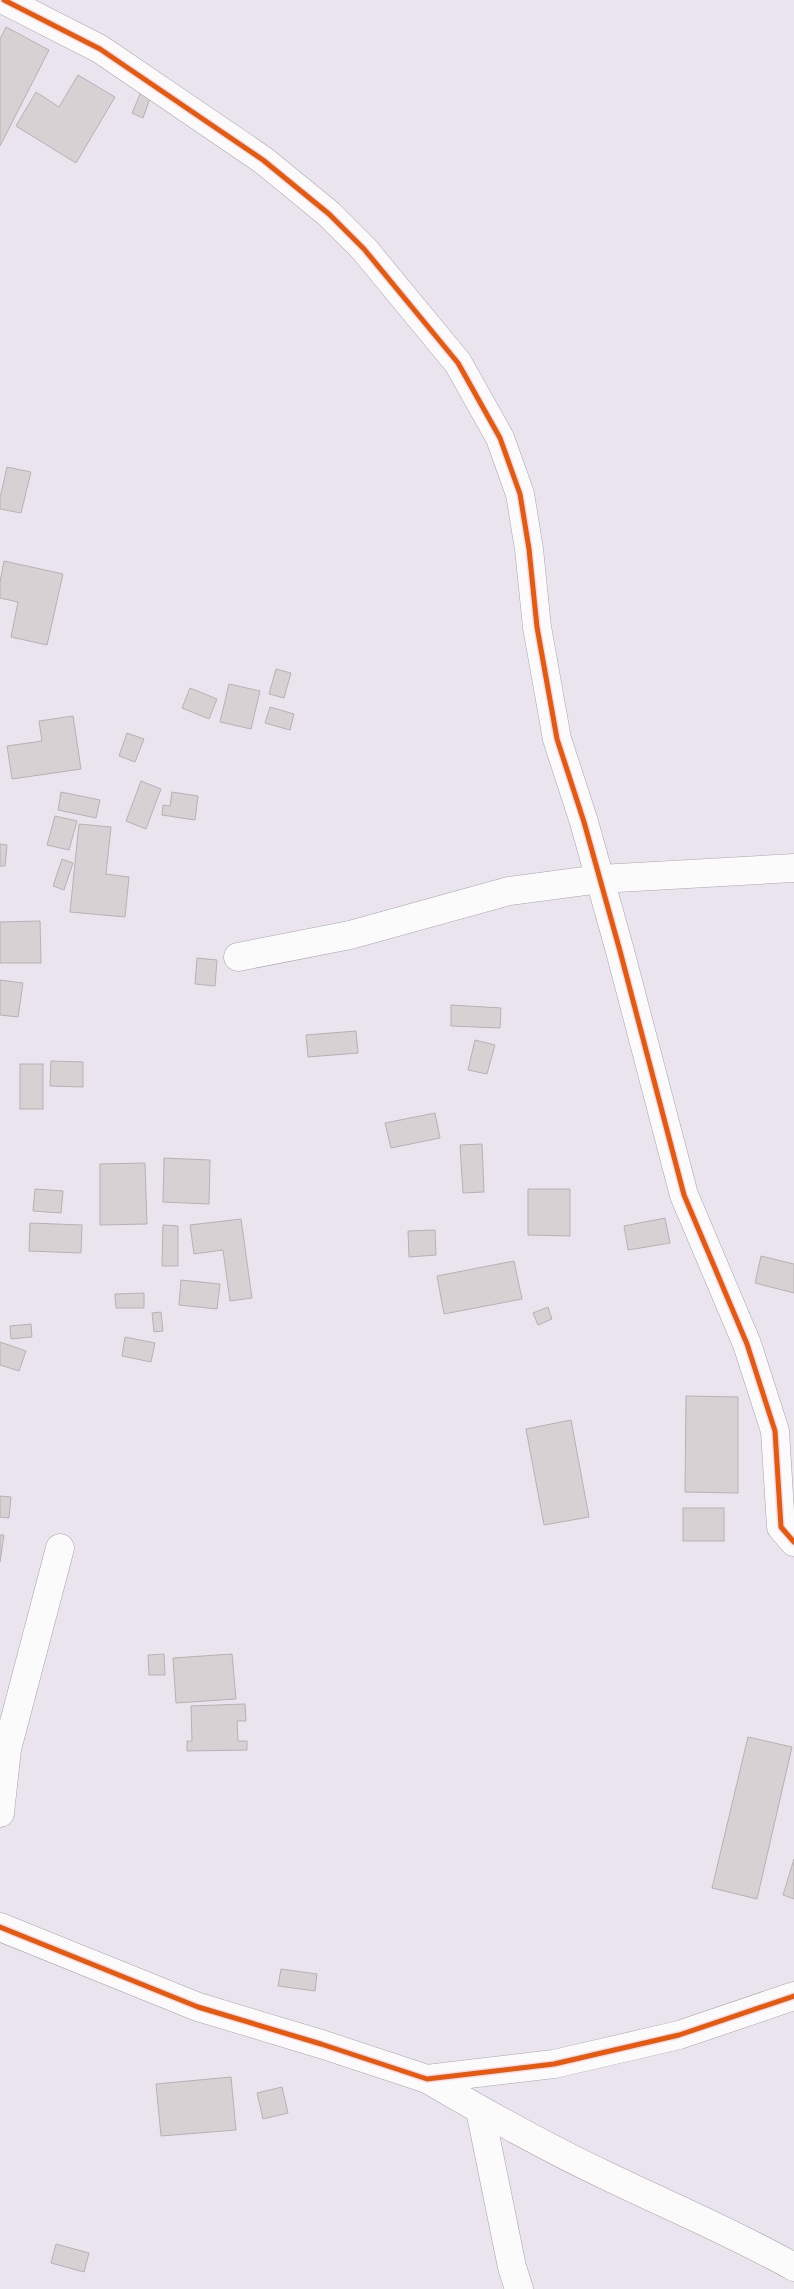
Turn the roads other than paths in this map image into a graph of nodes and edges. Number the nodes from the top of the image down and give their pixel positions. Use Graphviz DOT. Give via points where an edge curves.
graph roads {
  1 [pos="4,0"];
  2 [pos="794,868"];
  3 [pos="600,879"];
  4 [pos="238,957"];
  5 [pos="794,1542"];
  6 [pos="60,1548"];
  7 [pos="0,1813"];
  8 [pos="0,1927"];
  9 [pos="794,1996"];
  10 [pos="427,2079"];
  11 [pos="480,2110"];
  12 [pos="794,2267"];
  13 [pos="519,2289"];
  1 -- 3 [label="street" via="100,49 263,160 329,214 364,249 458,363 500,438 520,494 537,628 557,739"];
  2 -- 3 [label="street"];
  3 -- 4 [label="street" via="509,891 350,936"];
  3 -- 5 [label="street" via="684,1195 747,1344 775,1431 781,1527"];
  6 -- 7 [label="street" via="6,1749"];
  8 -- 10 [label="street" via="198,2008"];
  9 -- 10 [label="street" via="679,2035 554,2064"];
  10 -- 11 [label="street"];
  11 -- 12 [label="street" via="605,2176 761,2248"];
  11 -- 13 [label="street"];
}
